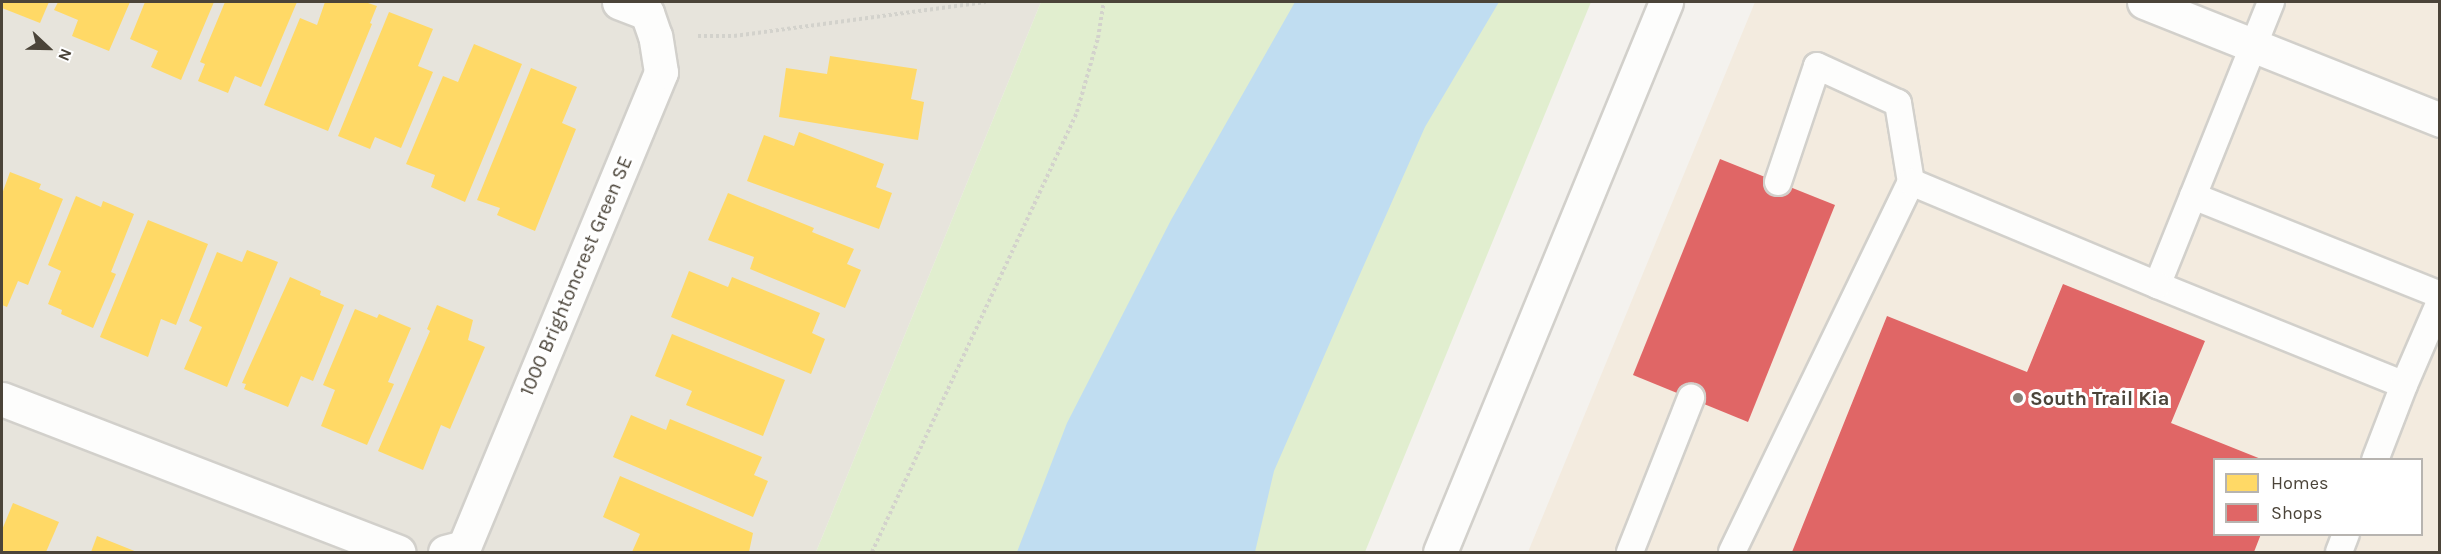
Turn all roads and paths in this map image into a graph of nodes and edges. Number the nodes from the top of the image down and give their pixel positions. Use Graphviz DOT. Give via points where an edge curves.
graph roads {
  1 [pos="619,2"];
  2 [pos="986,2"];
  3 [pos="1104,2"];
  4 [pos="1666,2"];
  5 [pos="2144,2"];
  6 [pos="2271,2"];
  7 [pos="656,36"];
  8 [pos="2253,44"];
  9 [pos="2439,120"];
  10 [pos="1778,182"];
  11 [pos="1911,183"];
  12 [pos="2193,196"];
  13 [pos="2157,285"];
  14 [pos="2439,295"];
  15 [pos="2439,302"];
  16 [pos="2404,385"];
  17 [pos="2,399"];
  18 [pos="1691,399"];
  19 [pos="2375,458"];
  20 [pos="2345,536"];
  21 [pos="399,552"];
  22 [pos="445,552"];
  23 [pos="872,552"];
  24 [pos="1440,552"];
  25 [pos="1630,552"];
  26 [pos="1732,552"];
  27 [pos="2339,552"];
  1 -- 7 [label="street, 1000 Brightoncrest Green SE" via="647,13"];
  2 -- 7 [label="path" via="734,36"];
  3 -- 23 [label="path" via="1077,112"];
  4 -- 24 [label="street"];
  5 -- 8 [label="street"];
  6 -- 8 [label="lane"];
  7 -- 22 [label="street, 1000 Brightoncrest Green SE" via="661,72 464,547"];
  8 -- 9 [label="street"];
  8 -- 12 [label="lane"];
  10 -- 11 [label="lane" via="1816,66 1898,103"];
  11 -- 13 [label="lane"];
  11 -- 26 [label="lane"];
  12 -- 13 [label="lane"];
  12 -- 14 [label="lane"];
  13 -- 16 [label="lane"];
  15 -- 16 [label="lane"];
  16 -- 19 [label="lane"];
  17 -- 21 [label="street"];
  18 -- 25 [label="lane"];
  20 -- 27 [label="lane"];
}
